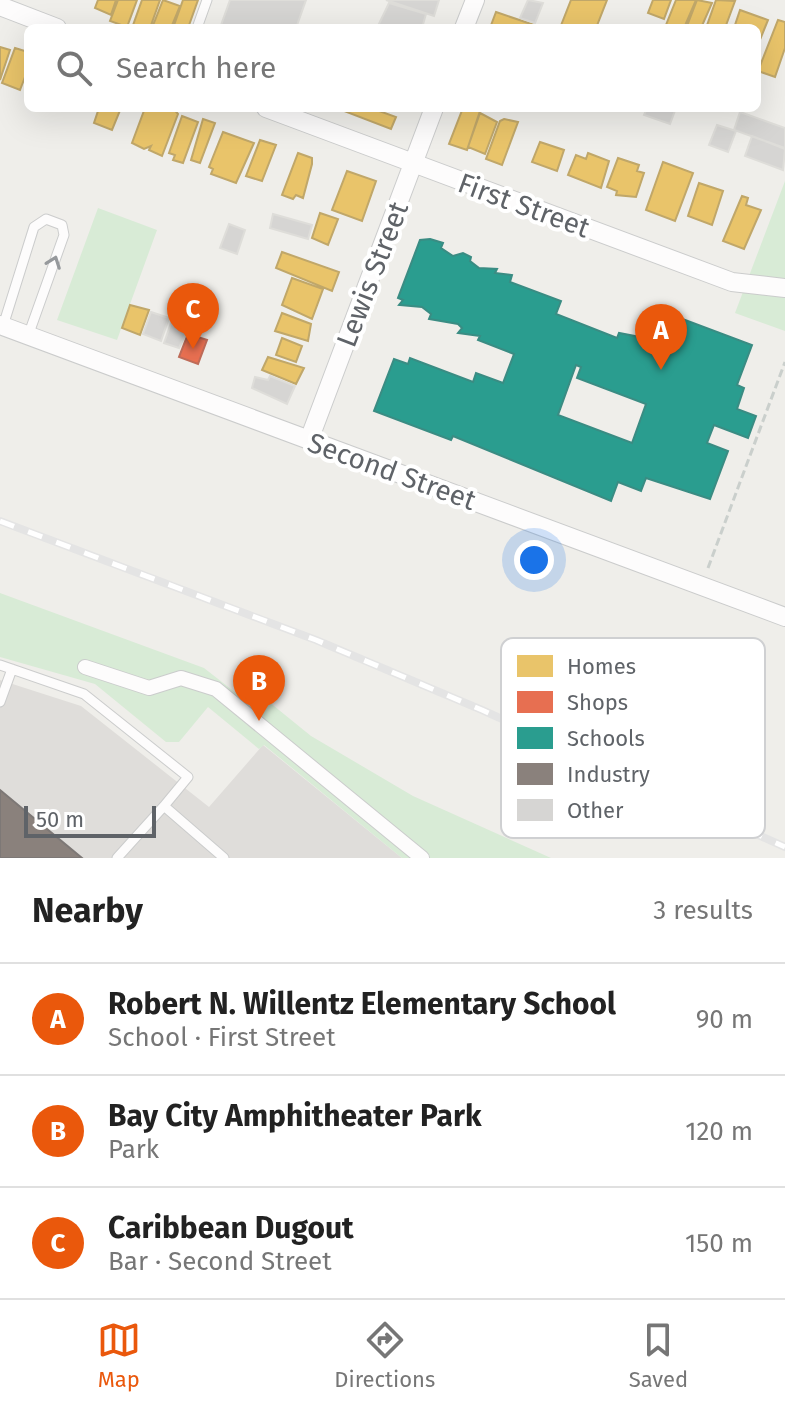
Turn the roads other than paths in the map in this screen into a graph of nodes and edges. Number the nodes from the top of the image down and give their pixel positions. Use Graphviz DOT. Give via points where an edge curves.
graph roads {
  1 [pos="207,0"];
  2 [pos="475,0"];
  3 [pos="0,6"];
  4 [pos="47,24"];
  5 [pos="198,24"];
  6 [pos="466,24"];
  7 [pos="276,112"];
  8 [pos="432,112"];
  9 [pos="413,164"];
  10 [pos="785,288"];
  11 [pos="2,326"];
  12 [pos="28,336"];
  13 [pos="309,440"];
  14 [pos="785,617"];
  15 [pos="0,665"];
  16 [pos="85,667"];
  17 [pos="12,669"];
  18 [pos="0,702"];
  19 [pos="164,806"];
  20 [pos="117,858"];
  21 [pos="224,858"];
  22 [pos="422,858"];
  1 -- 5 [label="lane"];
  2 -- 6 [label="street"];
  3 -- 4 [label="street"];
  7 -- 9 [label="street, First Street"];
  8 -- 9 [label="street, Lewis Street"];
  9 -- 10 [label="street, First Street" via="732,282"];
  9 -- 13 [label="street, Lewis Street"];
  11 -- 12 [label="street, Second Street"];
  12 -- 11 [label="lane, one-way" via="64,235 55,221 46,219 34,227"];
  12 -- 13 [label="street, Second Street"];
  13 -- 14 [label="street, Second Street"];
  15 -- 17 [label="lane"];
  16 -- 22 [label="street" via="149,688 181,678 216,689"];
  17 -- 18 [label="lane"];
  17 -- 19 [label="lane" via="84,694 188,777"];
  19 -- 20 [label="lane"];
  19 -- 21 [label="lane"];
}
